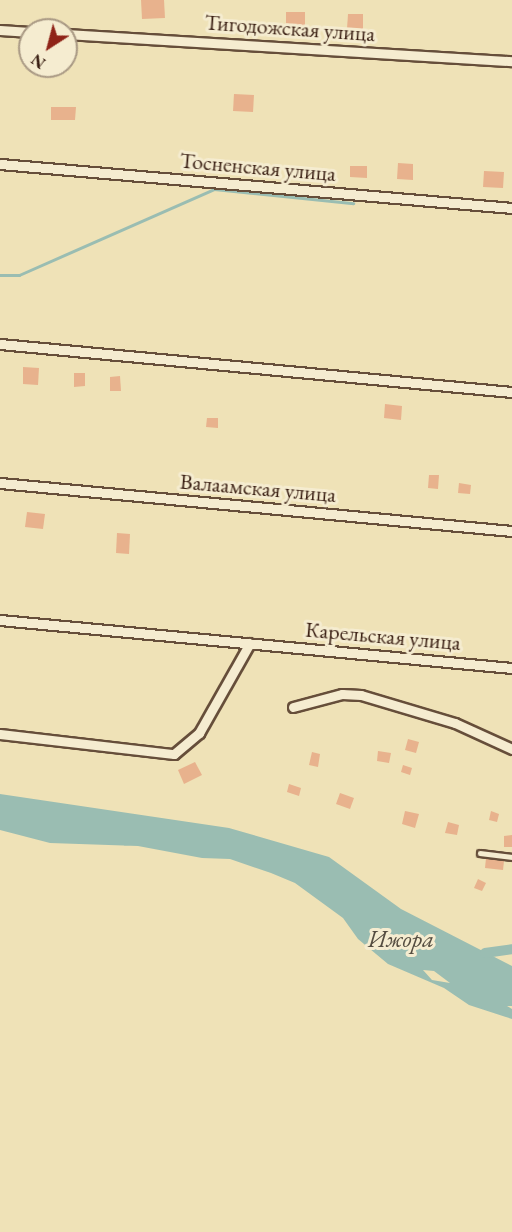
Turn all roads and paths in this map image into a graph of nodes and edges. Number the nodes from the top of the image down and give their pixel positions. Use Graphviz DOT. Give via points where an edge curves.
graph roads {
  1 [pos="0,30"];
  2 [pos="18,31"];
  3 [pos="78,35"];
  4 [pos="512,61"];
  5 [pos="0,164"];
  6 [pos="512,208"];
  7 [pos="0,344"];
  8 [pos="512,393"];
  9 [pos="0,483"];
  10 [pos="512,531"];
  11 [pos="0,620"];
  12 [pos="250,643"];
  13 [pos="512,668"];
  14 [pos="293,707"];
  15 [pos="0,734"];
  16 [pos="512,749"];
  17 [pos="480,853"];
  18 [pos="512,857"];
  1 -- 2 [label="street"];
  3 -- 4 [label="street, Тигодожская улица"];
  5 -- 6 [label="street, Тосненская улица"];
  7 -- 8 [label="street"];
  9 -- 10 [label="street, Валаамская улица"];
  11 -- 12 [label="street, Карельская улица"];
  12 -- 13 [label="street, Карельская улица"];
  12 -- 15 [label="street" via="199,733 174,754"];
  14 -- 16 [label="street" via="342,694 361,695 455,723"];
  17 -- 18 [label="lane"];
}
